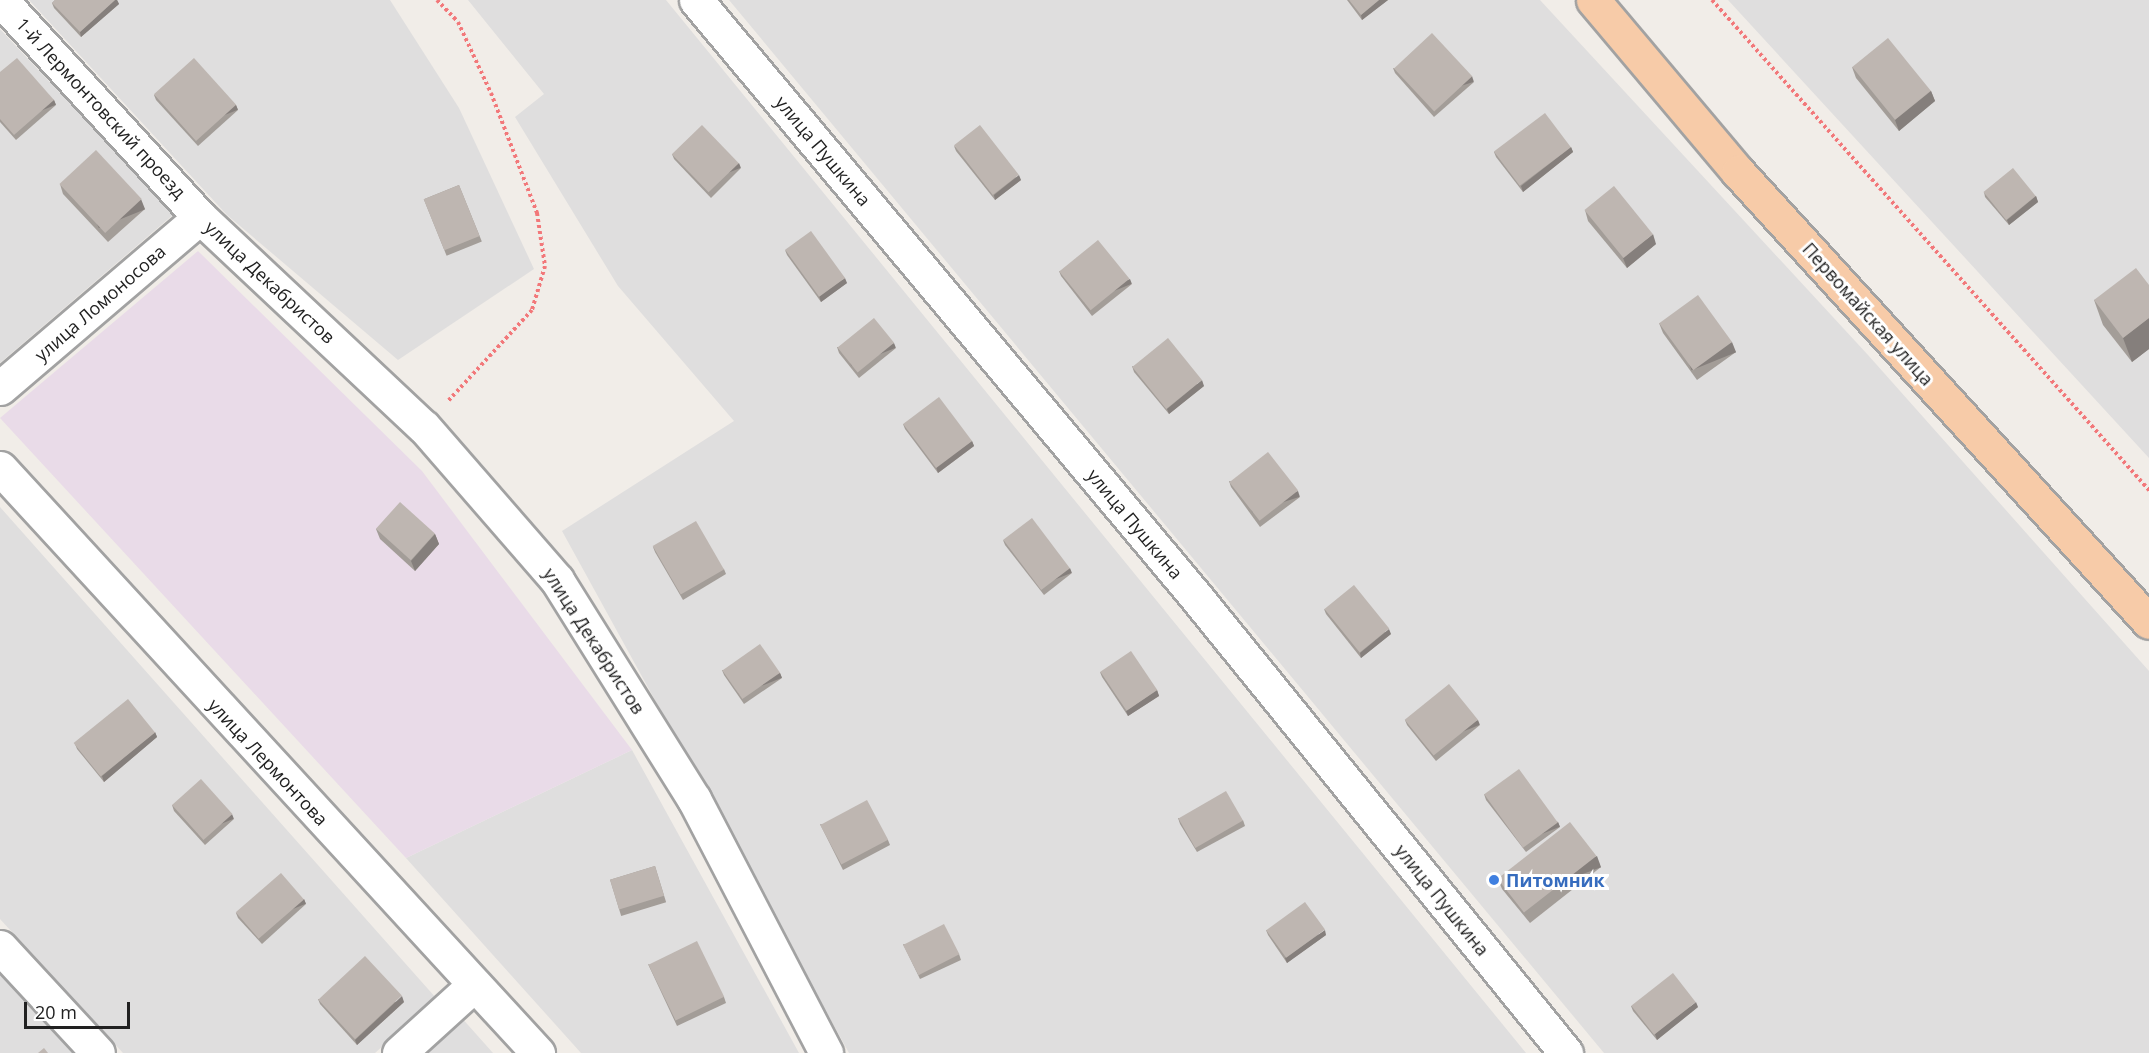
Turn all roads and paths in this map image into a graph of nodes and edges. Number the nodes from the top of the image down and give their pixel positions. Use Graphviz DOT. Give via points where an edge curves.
graph roads {
  1 [pos="1,0"];
  2 [pos="437,0"];
  3 [pos="696,0"];
  4 [pos="1593,0"];
  5 [pos="1712,0"];
  6 [pos="200,217"];
  7 [pos="0,388"];
  8 [pos="424,427"];
  9 [pos="0,468"];
  10 [pos="2149,490"];
  11 [pos="2149,622"];
  12 [pos="0,947"];
  13 [pos="473,986"];
  14 [pos="98,1053"];
  15 [pos="399,1053"];
  16 [pos="537,1053"];
  17 [pos="826,1053"];
  18 [pos="1566,1053"];
  1 -- 6 [label="street, 1-й Лермонтовский проезд"];
  2 -- 8 [label="path" via="458,22 491,93 537,213 545,266 532,310"];
  3 -- 18 [label="street, улица Пушкина" via="1197,598"];
  4 -- 11 [label="main road, Первомайская улица" via="1738,172"];
  5 -- 10 [label="path"];
  6 -- 7 [label="street, улица Ломоносова"];
  6 -- 8 [label="street, улица Декабристов"];
  8 -- 17 [label="street, улица Декабристов" via="557,580 694,799"];
  9 -- 13 [label="street, улица Лермонтова"];
  12 -- 14 [label="street"];
  13 -- 15 [label="street"];
  13 -- 16 [label="street, улица Лермонтова"];
}
